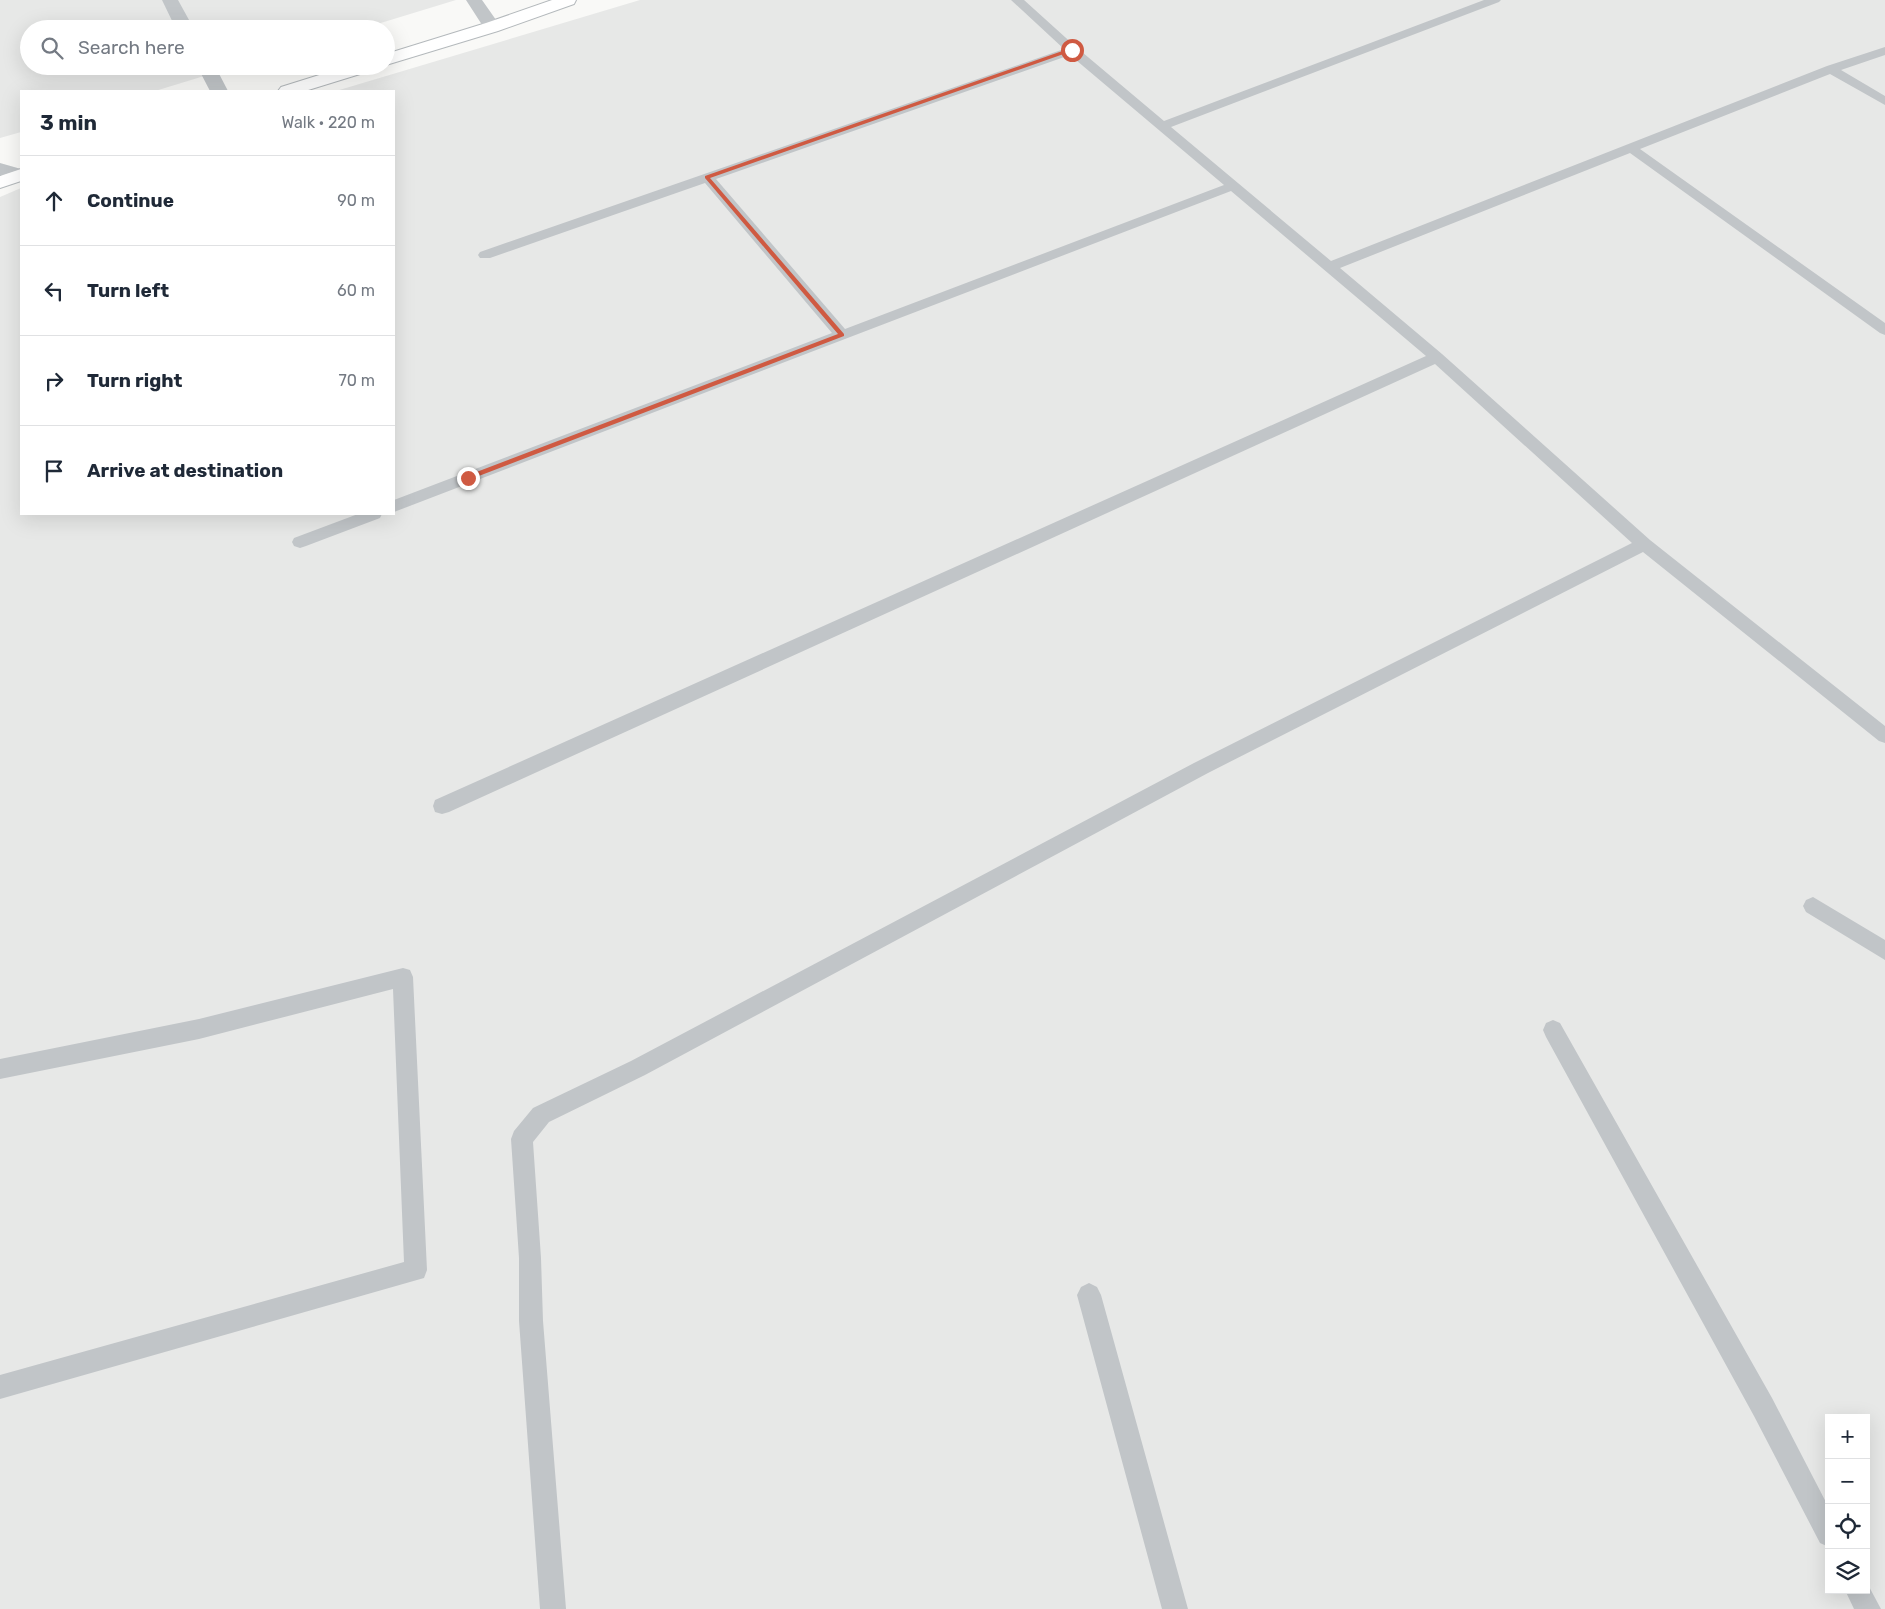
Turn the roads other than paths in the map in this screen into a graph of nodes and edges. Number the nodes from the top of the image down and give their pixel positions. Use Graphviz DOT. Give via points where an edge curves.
graph roads {
  1 [pos="170,0"];
  2 [pos="474,0"];
  3 [pos="568,0"];
  4 [pos="1017,0"];
  5 [pos="1495,0"];
  6 [pos="181,20"];
  7 [pos="492,27"];
  8 [pos="1072,50"];
  9 [pos="1885,51"];
  10 [pos="395,57"];
  11 [pos="1831,69"];
  12 [pos="211,75"];
  13 [pos="338,75"];
  14 [pos="218,90"];
  15 [pos="290,90"];
  16 [pos="1885,101"];
  17 [pos="1164,125"];
  18 [pos="1631,148"];
  19 [pos="0,170"];
  20 [pos="20,175"];
  21 [pos="20,175"];
  22 [pos="707,177"];
  23 [pos="0,182"];
  24 [pos="1235,185"];
  25 [pos="485,255"];
  26 [pos="1331,266"];
  27 [pos="1885,330"];
  28 [pos="842,335"];
  29 [pos="1437,357"];
  30 [pos="395,506"];
  31 [pos="371,515"];
  32 [pos="300,542"];
  33 [pos="1644,544"];
  34 [pos="1885,736"];
  35 [pos="442,806"];
  36 [pos="1813,906"];
  37 [pos="1885,951"];
  38 [pos="1553,1030"];
  39 [pos="0,1068"];
  40 [pos="1089,1295"];
  41 [pos="0,1388"];
  42 [pos="1825,1526"];
  43 [pos="1860,1594"];
  44 [pos="553,1609"];
  45 [pos="1175,1609"];
  46 [pos="1868,1609"];
  1 -- 6 [label="street"];
  2 -- 7 [label="street"];
  3 -- 7 [label="main road"];
  4 -- 8 [label="lane"];
  5 -- 17 [label="lane"];
  7 -- 10 [label="main road"];
  8 -- 17 [label="lane"];
  8 -- 22 [label="lane"];
  9 -- 11 [label="lane"];
  11 -- 16 [label="lane"];
  11 -- 18 [label="lane"];
  12 -- 14 [label="street"];
  13 -- 15 [label="main road"];
  17 -- 24 [label="lane"];
  18 -- 26 [label="lane"];
  18 -- 27 [label="lane"];
  19 -- 20 [label="street"];
  21 -- 23 [label="main road"];
  22 -- 25 [label="lane"];
  22 -- 28 [label="lane"];
  24 -- 26 [label="lane"];
  24 -- 28 [label="lane"];
  26 -- 29 [label="lane"];
  28 -- 30 [label="lane"];
  29 -- 33 [label="lane"];
  29 -- 35 [label="lane"];
  31 -- 32 [label="lane"];
  33 -- 34 [label="lane"];
  33 -- 44 [label="lane" via="1201,768 638,1068 541,1115 522,1139 531,1321"];
  36 -- 37 [label="lane"];
  38 -- 42 [label="lane" via="1763,1407"];
  39 -- 41 [label="lane" via="199,1029 403,977 416,1270"];
  40 -- 45 [label="lane"];
  43 -- 46 [label="lane"];
}
